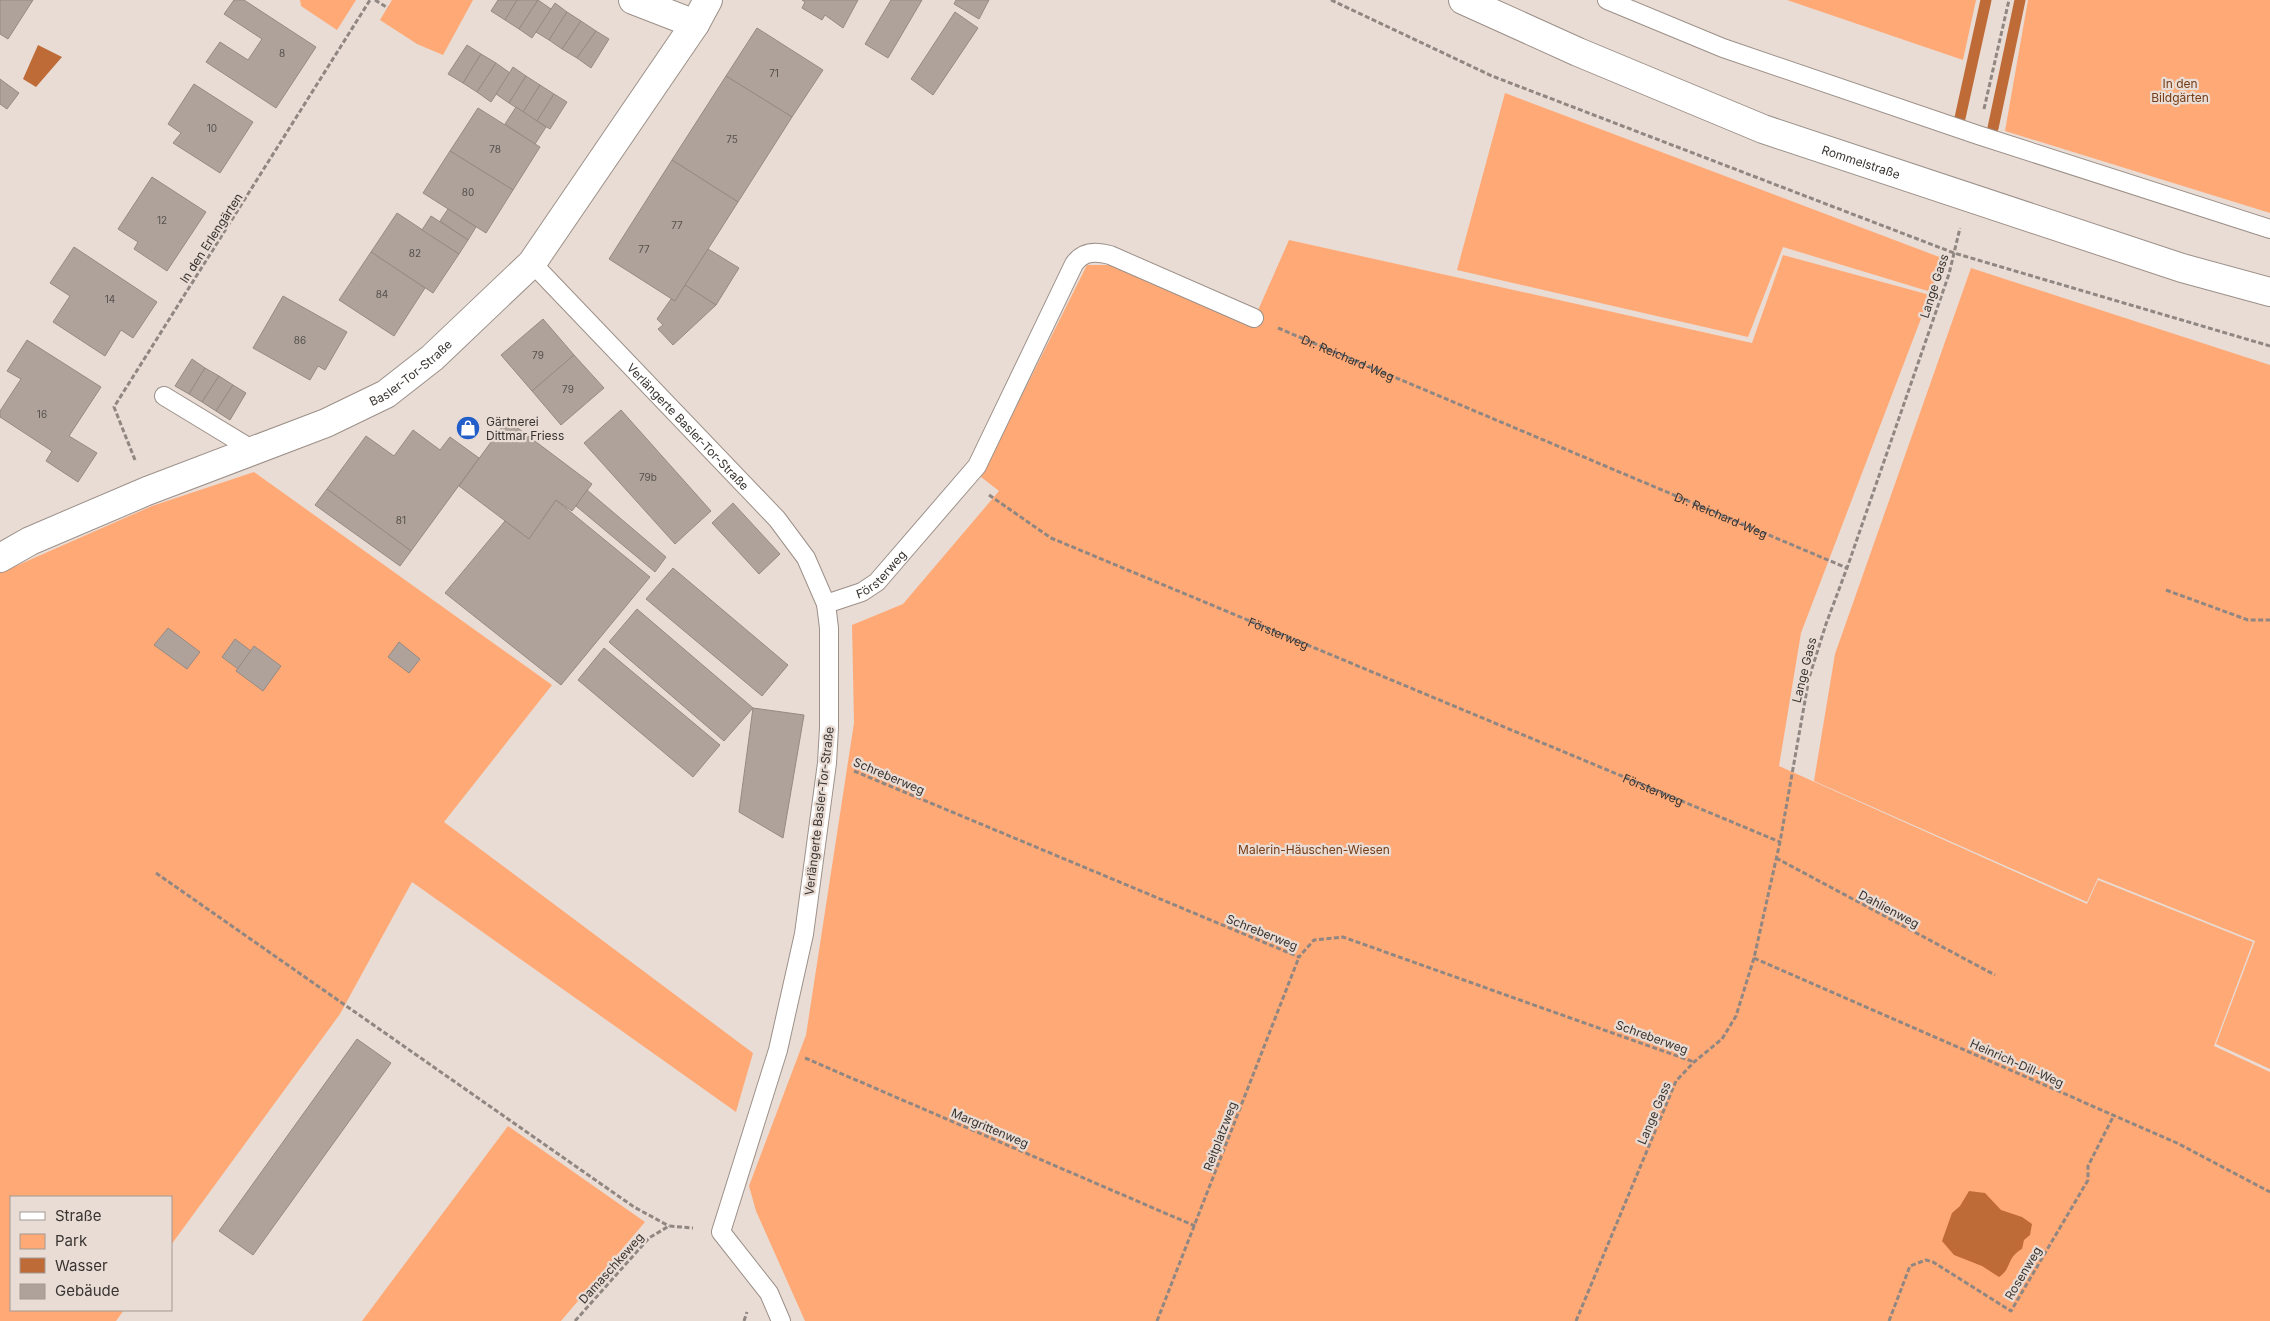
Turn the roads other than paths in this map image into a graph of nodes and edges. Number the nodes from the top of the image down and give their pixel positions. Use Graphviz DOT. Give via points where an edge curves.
graph roads {
  1 [pos="633,0"];
  2 [pos="708,0"];
  3 [pos="1463,0"];
  4 [pos="1607,0"];
  5 [pos="696,24"];
  6 [pos="2270,229"];
  7 [pos="532,263"];
  8 [pos="2270,292"];
  9 [pos="1254,318"];
  10 [pos="164,396"];
  11 [pos="253,450"];
  12 [pos="0,558"];
  13 [pos="826,604"];
  14 [pos="781,1321"];
  1 -- 5 [label="street"];
  2 -- 5 [label="street, Basler-Tor-Straße"];
  3 -- 8 [label="street, Rommelstraße" via="1763,129 2182,268"];
  4 -- 6 [label="lane" via="1723,48"];
  5 -- 7 [label="street, Basler-Tor-Straße"];
  7 -- 11 [label="street, Basler-Tor-Straße" via="432,358 386,394 326,423"];
  7 -- 13 [label="lane, Verlängerte Basler-Tor-Straße" via="777,519 806,558"];
  9 -- 13 [label="lane, Försterweg" via="1110,255 1100,252 1083,255 1074,264 977,466 877,582 862,592"];
  10 -- 11 [label="lane"];
  11 -- 12 [label="street, Basler-Tor-Straße" via="147,491 30,541"];
  13 -- 14 [label="lane, Verlängerte Basler-Tor-Straße" via="829,637 827,764 804,934 778,1050 721,1232 769,1293"];
}
